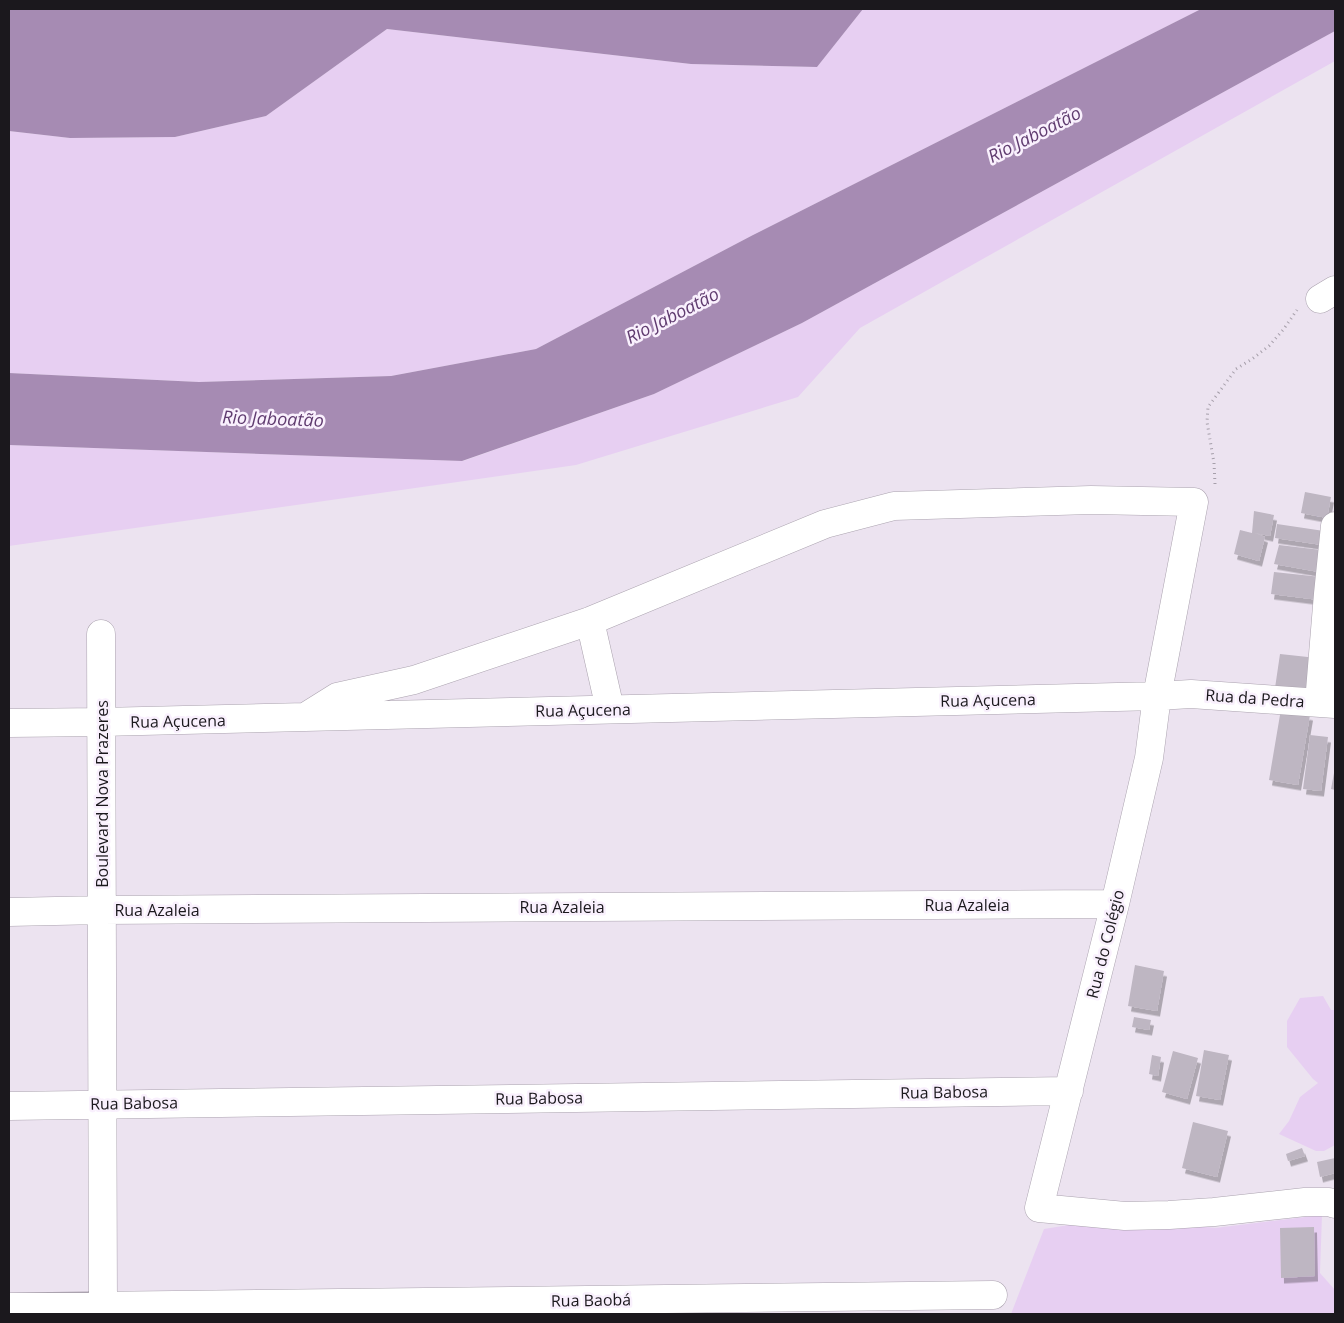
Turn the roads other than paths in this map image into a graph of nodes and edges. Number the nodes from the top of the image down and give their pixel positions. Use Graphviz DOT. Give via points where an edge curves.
graph roads {
  1 [pos="1335,526"];
  2 [pos="590,621"];
  3 [pos="101,634"];
  4 [pos="1166,695"];
  5 [pos="1327,703"];
  6 [pos="610,709"];
  7 [pos="305,717"];
  8 [pos="101,722"];
  9 [pos="9,723"];
  10 [pos="1115,904"];
  11 [pos="102,910"];
  12 [pos="9,912"];
  13 [pos="1069,1091"];
  14 [pos="103,1104"];
  15 [pos="9,1106"];
  16 [pos="1335,1204"];
  17 [pos="993,1295"];
  18 [pos="9,1307"];
  19 [pos="103,1310"];
  1 -- 5 [label="street" via="1328,594"];
  2 -- 4 [label="street, Rua do Colégio" via="825,524 894,506 1091,500 1194,502"];
  2 -- 6 [label="street"];
  2 -- 7 [label="street" via="414,680 337,697"];
  3 -- 8 [label="street, Boulevard Nova Prazeres"];
  4 -- 5 [label="street, Rua da Pedra"];
  4 -- 6 [label="street, Rua Açucena"];
  4 -- 10 [label="street, Rua do Colégio"];
  6 -- 7 [label="street, Rua Açucena"];
  7 -- 8 [label="street, Rua Açucena"];
  8 -- 9 [label="street, Rua Açucena"];
  8 -- 11 [label="street, Boulevard Nova Prazeres"];
  10 -- 11 [label="street, Rua Azaleia"];
  10 -- 13 [label="street, Rua do Colégio"];
  11 -- 12 [label="street, Rua Azaleia"];
  11 -- 14 [label="street, Boulevard Nova Prazeres"];
  13 -- 14 [label="street, Rua Babosa"];
  13 -- 16 [label="street, Rua do Colégio" via="1039,1208 1125,1216 1214,1212 1305,1202"];
  14 -- 15 [label="street, Rua Babosa"];
  14 -- 19 [label="street, Boulevard Nova Prazeres"];
  17 -- 19 [label="street, Rua Baobá"];
  18 -- 19 [label="street, Rua Baobá"];
}
